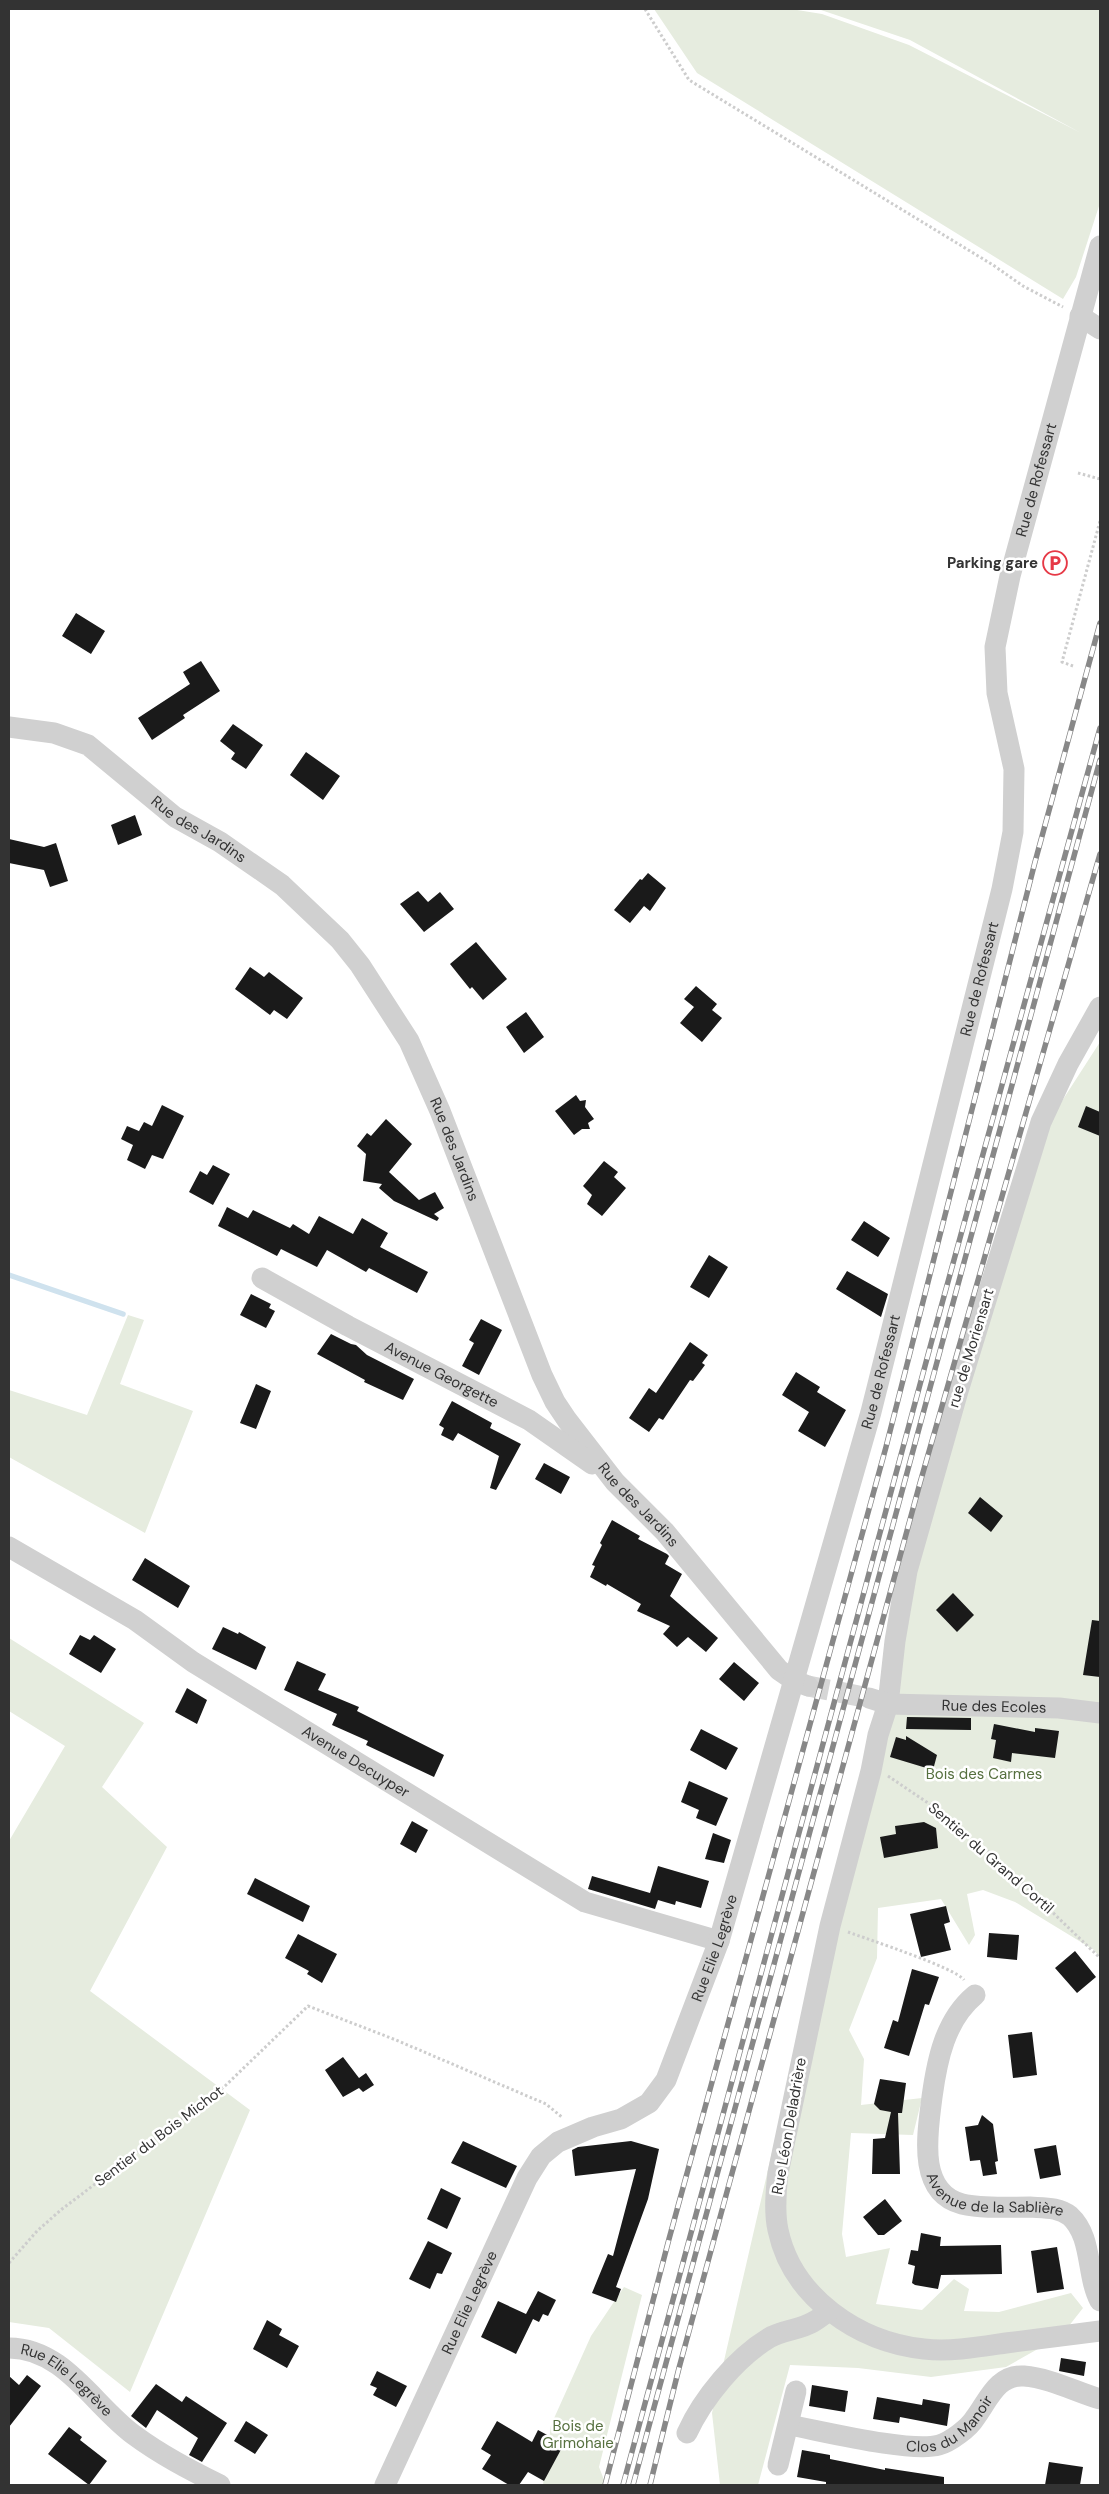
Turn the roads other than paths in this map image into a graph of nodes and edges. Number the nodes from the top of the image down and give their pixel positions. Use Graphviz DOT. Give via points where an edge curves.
graph roads {
  1 [pos="1100,246"];
  2 [pos="1080,316"];
  3 [pos="1100,329"];
  4 [pos="9,727"];
  5 [pos="1100,1007"];
  6 [pos="262,1278"];
  7 [pos="615,1482"];
  8 [pos="9,1547"];
  9 [pos="801,1684"];
  10 [pos="879,1701"];
  11 [pos="787,1706"];
  12 [pos="1100,1713"];
  13 [pos="719,1941"];
  14 [pos="974,1995"];
  15 [pos="1100,2301"];
  16 [pos="828,2311"];
  17 [pos="1100,2331"];
  18 [pos="9,2348"];
  19 [pos="796,2391"];
  20 [pos="1100,2396"];
  21 [pos="789,2425"];
  22 [pos="687,2433"];
  23 [pos="778,2465"];
  24 [pos="220,2485"];
  25 [pos="385,2485"];
  1 -- 2 [label="street, Rue de Rofessart"];
  2 -- 3 [label="street"];
  2 -- 9 [label="street, Rue de Rofessart" via="1010,576 995,647 996,693 1014,769 1013,832 1002,889"];
  4 -- 7 [label="street, Rue des Jardins" via="54,733 88,745 175,817 220,842 282,885 345,946 409,1041 440,1111 542,1375 567,1420"];
  5 -- 10 [label="street, rue de Moriensart" via="1050,1099 1024,1174 907,1570 895,1641"];
  6 -- 7 [label="street, Avenue Georgette" via="529,1420"];
  7 -- 9 [label="street, Rue des Jardins" via="665,1532 779,1670"];
  8 -- 13 [label="street, Avenue Decuyper" via="157,1634 193,1662 585,1902"];
  9 -- 11 [label="street, Rue de Rofessart"];
  10 -- 12 [label="street, Rue des Ecoles" via="1059,1708"];
  10 -- 16 [label="street, Rue Léon Deladrière" via="878,1735 871,1771 830,1926 778,2173 777,2229 787,2257 805,2286"];
  11 -- 13 [label="street, Rue Elie Legrève"];
  13 -- 25 [label="street, Rue Elie Legrève" via="666,2080 649,2104 621,2119 558,2142 541,2156 526,2178"];
  14 -- 15 [label="street, Avenue de la Sablière" via="954,2018 940,2054 928,2128 931,2174 940,2190 960,2203 1049,2208 1069,2216 1081,2231"];
  16 -- 17 [label="street, Rue Léon Deladrière" via="881,2338 924,2349 962,2349"];
  16 -- 22 [label="street" via="814,2322 771,2337 749,2352 707,2398"];
  18 -- 24 [label="street, Rue Elie Legrève" via="21,2348 48,2357 132,2434 167,2458"];
  19 -- 21 [label="street"];
  20 -- 21 [label="street, Clos du Manoir" via="1022,2376 999,2384 984,2401 975,2420 939,2445 913,2447"];
  21 -- 23 [label="street"];
}
